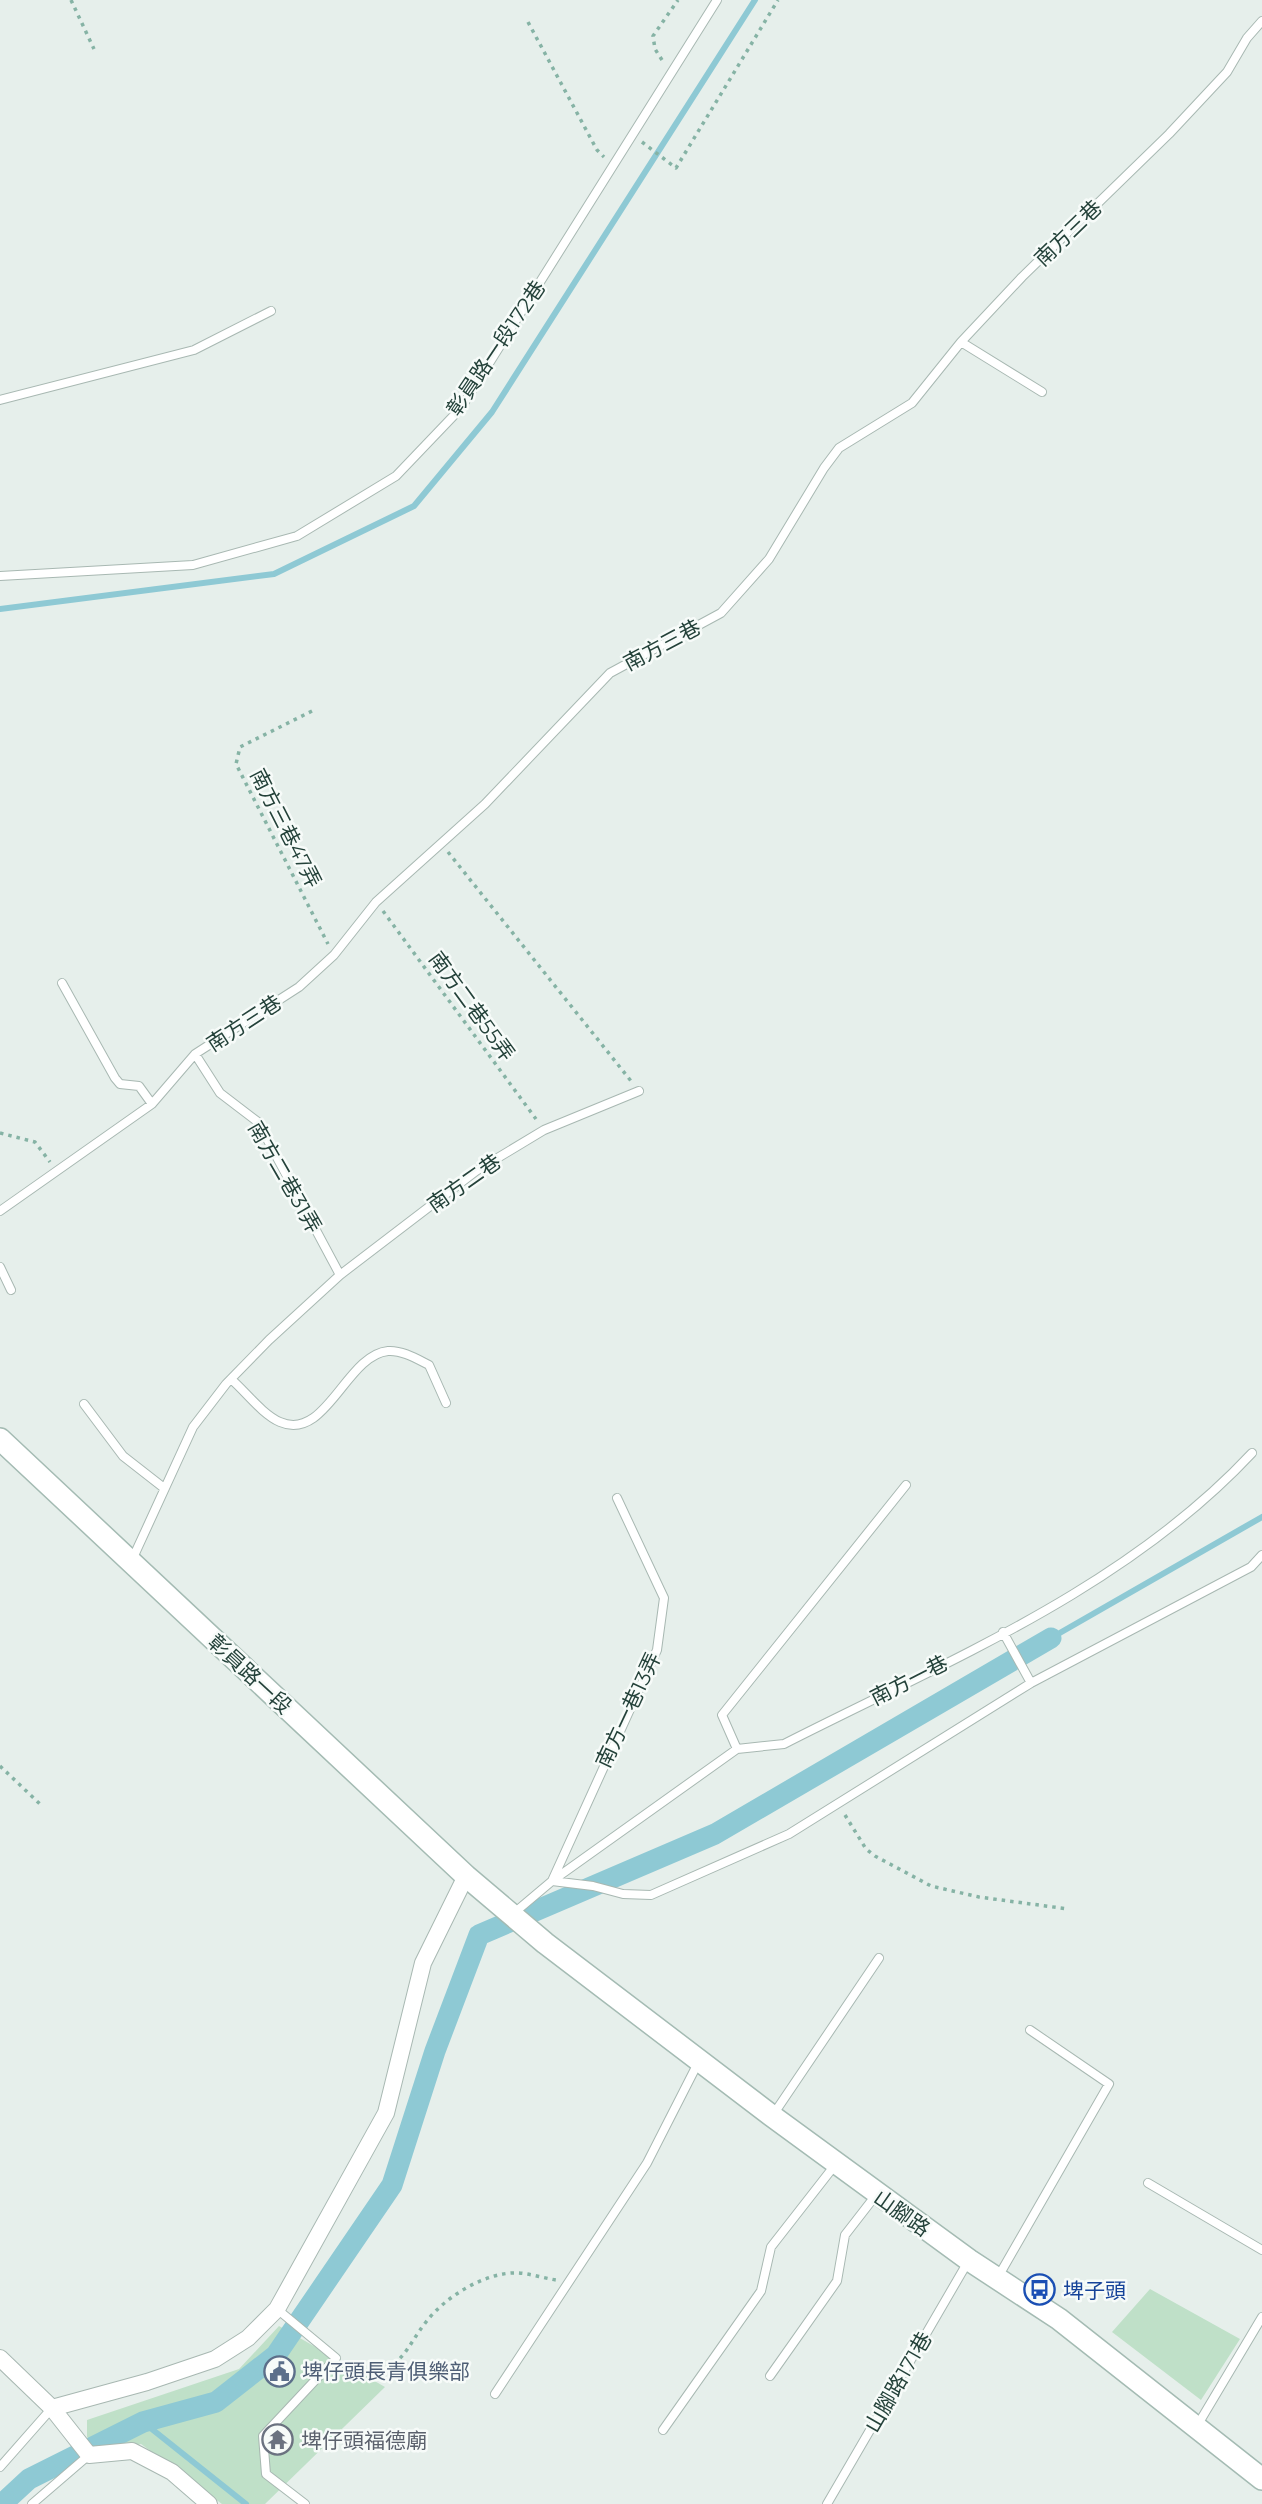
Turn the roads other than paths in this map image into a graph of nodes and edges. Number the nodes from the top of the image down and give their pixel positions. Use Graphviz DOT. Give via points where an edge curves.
graph roads {
  1 [pos="717,0"];
  2 [pos="1262,21"];
  3 [pos="271,311"];
  4 [pos="961,342"];
  5 [pos="1042,392"];
  6 [pos="0,400"];
  7 [pos="0,576"];
  8 [pos="62,983"];
  9 [pos="195,1055"];
  10 [pos="639,1091"];
  11 [pos="152,1104"];
  12 [pos="0,1211"];
  13 [pos="0,1267"];
  14 [pos="340,1275"];
  15 [pos="11,1290"];
  16 [pos="231,1378"];
  17 [pos="446,1403"];
  18 [pos="84,1404"];
  19 [pos="0,1439"];
  20 [pos="1252,1453"];
  21 [pos="906,1485"];
  22 [pos="164,1488"];
  23 [pos="617,1498"];
  24 [pos="1262,1555"];
  25 [pos="131,1563"];
  26 [pos="1003,1632"];
  27 [pos="1031,1682"];
  28 [pos="737,1749"];
  29 [pos="466,1876"];
  30 [pos="552,1881"];
  31 [pos="508,1911"];
  32 [pos="545,1943"];
  33 [pos="879,1958"];
  34 [pos="1030,2030"];
  35 [pos="699,2061"];
  36 [pos="772,2116"];
  37 [pos="835,2164"];
  38 [pos="1149,2183"];
  39 [pos="876,2194"];
  40 [pos="1262,2249"];
  41 [pos="969,2260"];
  42 [pos="997,2279"];
  43 [pos="277,2309"];
  44 [pos="1262,2317"];
  45 [pos="0,2358"];
  46 [pos="770,2376"];
  47 [pos="495,2394"];
  48 [pos="52,2408"];
  49 [pos="1197,2426"];
  50 [pos="663,2430"];
  51 [pos="89,2455"];
  52 [pos="0,2467"];
  53 [pos="1262,2479"];
  54 [pos="32,2504"];
  55 [pos="209,2504"];
  56 [pos="305,2504"];
  57 [pos="827,2504"];
  1 -- 7 [label="lane, 彰員路一段172巷" via="461,408 396,476 297,536 193,565"];
  2 -- 4 [label="lane, 南方三巷" via="1227,72"];
  3 -- 6 [label="lane" via="194,350"];
  4 -- 5 [label="lane"];
  4 -- 9 [label="lane, 南方三巷" via="912,403 839,448 769,559 721,613 610,673 485,804 376,902 334,955 299,986"];
  8 -- 11 [label="lane" via="115,1078 120,1084 139,1086"];
  9 -- 11 [label="lane, 南方三巷"];
  9 -- 14 [label="lane, 南方二巷31弄" via="220,1093 258,1122"];
  10 -- 14 [label="lane, 南方二巷" via="544,1129 476,1171"];
  11 -- 12 [label="lane, 南方三巷"];
  13 -- 15 [label="lane"];
  14 -- 16 [label="lane, 南方二巷"];
  16 -- 17 [label="lane" via="281,1422 300,1424 317,1417 350,1376 387,1351 429,1365"];
  16 -- 22 [label="lane, 南方二巷" via="193,1427"];
  18 -- 22 [label="lane" via="123,1456"];
  19 -- 25 [label="main road, 彰員路一段"];
  20 -- 26 [label="lane, 南方一巷" via="1174,1527 1082,1590"];
  21 -- 28 [label="lane" via="722,1715"];
  22 -- 25 [label="lane, 南方二巷"];
  23 -- 30 [label="lane, 南方一巷13弄" via="664,1598 657,1650"];
  24 -- 27 [label="lane" via="1251,1567"];
  25 -- 29 [label="main road, 彰員路一段"];
  26 -- 27 [label="lane"];
  26 -- 28 [label="lane, 南方一巷" via="784,1744"];
  27 -- 30 [label="lane" via="789,1833 651,1895"];
  28 -- 30 [label="lane, 南方一巷"];
  29 -- 31 [label="main road, 彰員路一段"];
  29 -- 43 [label="street" via="423,1962 386,2113"];
  30 -- 31 [label="lane, 南方一巷"];
  31 -- 32 [label="main road, 彰員路一段"];
  32 -- 35 [label="main road, 山腳路"];
  33 -- 36 [label="lane"];
  34 -- 42 [label="lane" via="1109,2084"];
  35 -- 36 [label="main road, 山腳路"];
  35 -- 47 [label="lane" via="647,2163"];
  36 -- 37 [label="main road, 山腳路"];
  37 -- 39 [label="main road, 山腳路"];
  37 -- 50 [label="lane" via="771,2247 761,2291"];
  38 -- 40 [label="lane"];
  39 -- 41 [label="main road, 山腳路"];
  39 -- 46 [label="lane" via="845,2235 837,2281"];
  41 -- 42 [label="main road, 山腳路"];
  41 -- 57 [label="lane, 山腳路171巷"];
  42 -- 49 [label="main road, 山腳路" via="1059,2319"];
  43 -- 48 [label="street" via="248,2338 215,2359"];
  43 -- 56 [label="lane" via="336,2358 263,2436 266,2474"];
  44 -- 49 [label="lane"];
  45 -- 48 [label="street"];
  48 -- 51 [label="street"];
  48 -- 52 [label="lane"];
  49 -- 53 [label="main road, 山腳路"];
  51 -- 54 [label="lane"];
  51 -- 55 [label="street" via="132,2451 172,2472"];
}
